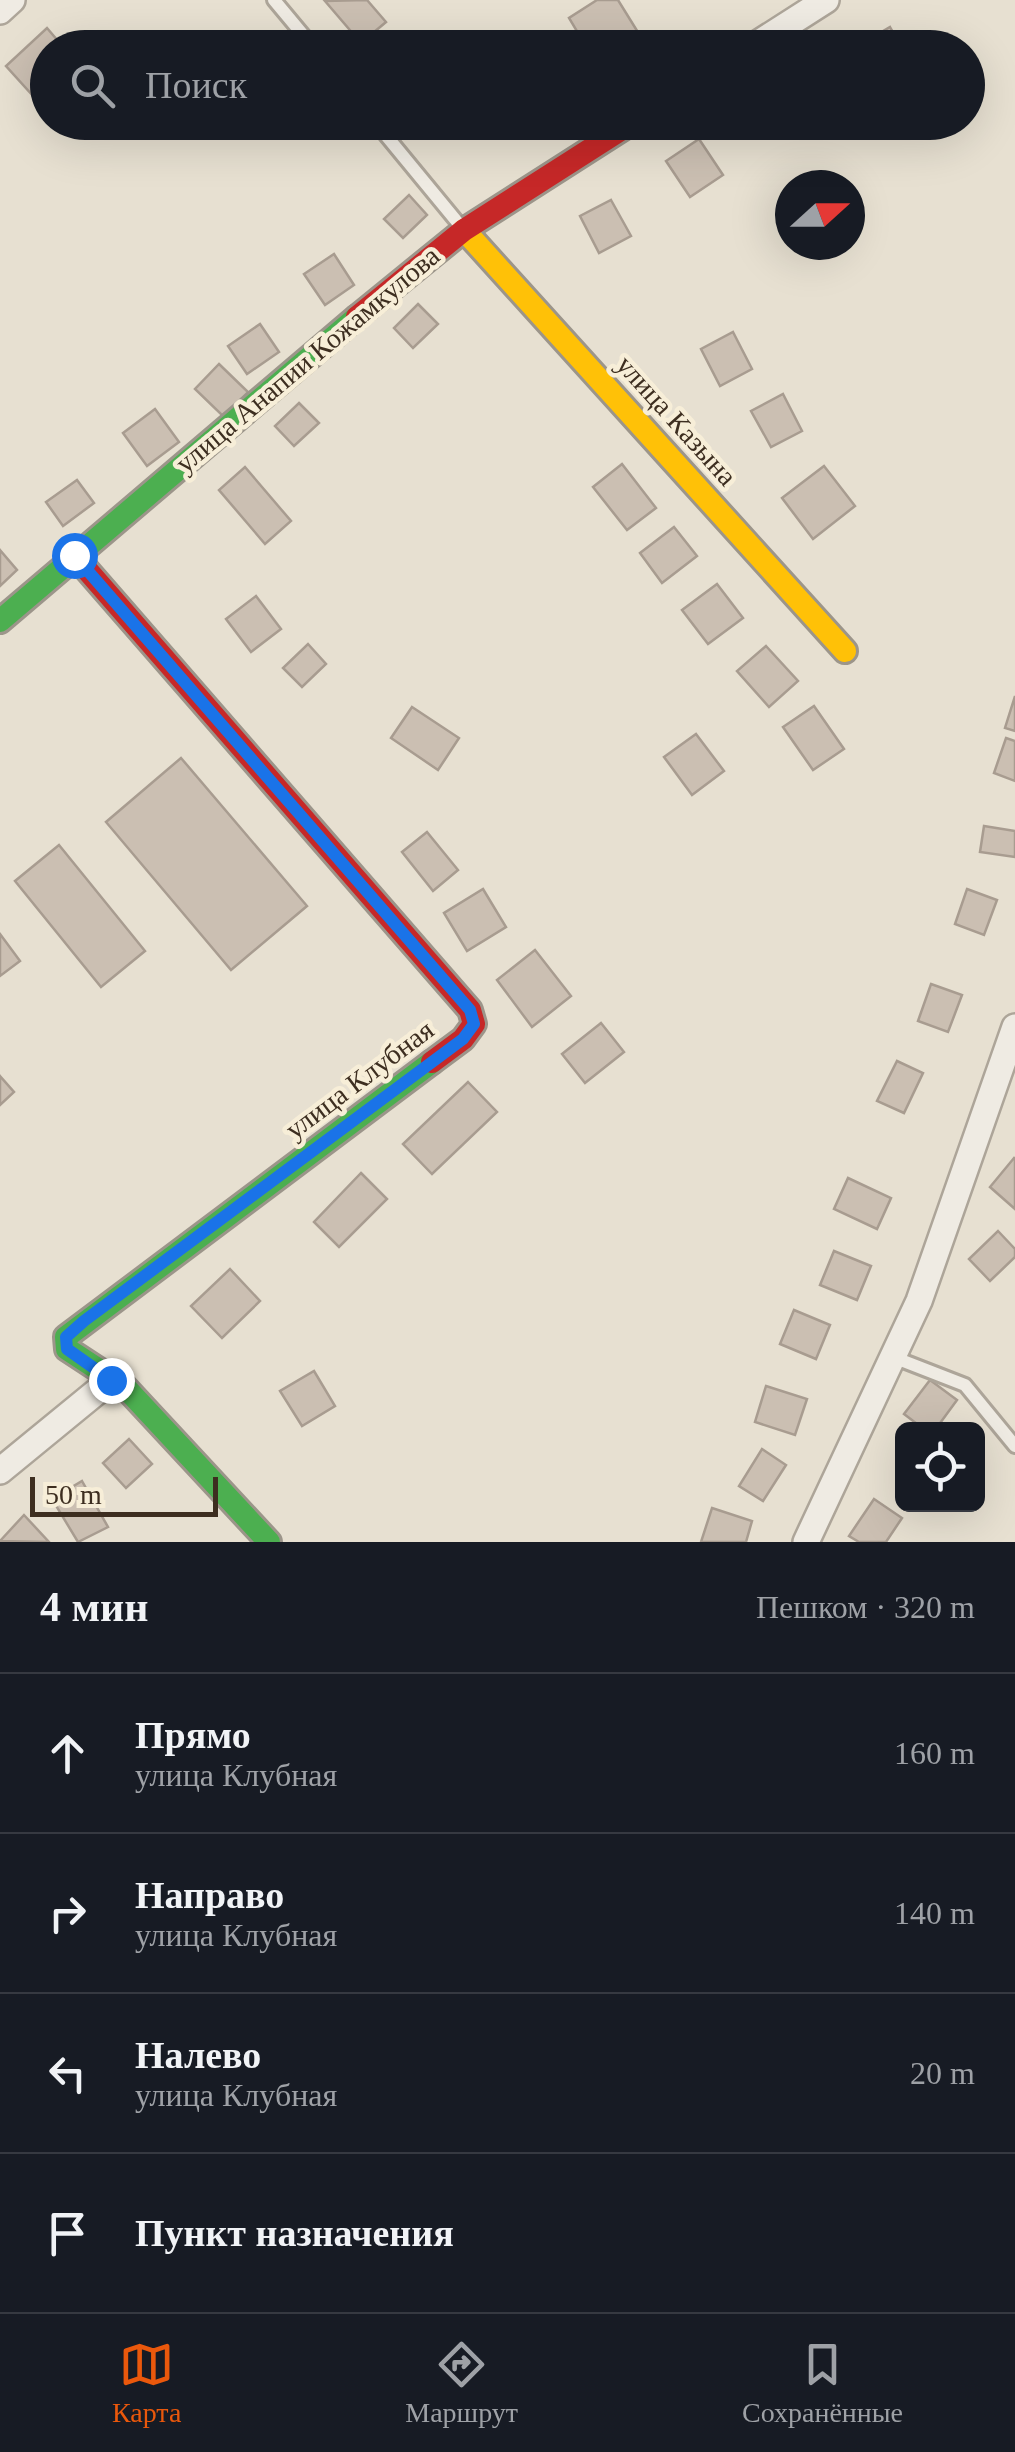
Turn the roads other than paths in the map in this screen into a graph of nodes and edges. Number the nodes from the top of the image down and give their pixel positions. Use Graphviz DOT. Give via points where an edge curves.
graph roads {
  1 [pos="12,0"];
  2 [pos="274,0"];
  3 [pos="826,0"];
  4 [pos="0,11"];
  5 [pos="299,30"];
  6 [pos="780,30"];
  7 [pos="391,140"];
  8 [pos="605,140"];
  9 [pos="464,230"];
  10 [pos="74,555"];
  11 [pos="0,621"];
  12 [pos="846,651"];
  13 [pos="1015,1027"];
  14 [pos="893,1357"];
  15 [pos="111,1380"];
  16 [pos="1015,1446"];
  17 [pos="0,1471"];
  18 [pos="269,1542"];
  19 [pos="806,1542"];
  1 -- 4 [label="street"];
  2 -- 5 [label="lane"];
  3 -- 6 [label="street"];
  7 -- 9 [label="lane"];
  8 -- 9 [label="street, улица Анапии Кожамкулова"];
  9 -- 10 [label="street, улица Анапии Кожамкулова"];
  9 -- 12 [label="street, улица Казына"];
  10 -- 11 [label="street, улица Анапии Кожамкулова"];
  10 -- 15 [label="street, улица Клубная" via="470,1010 474,1024 463,1039 66,1337 67,1349"];
  13 -- 14 [label="street"];
  14 -- 16 [label="lane" via="965,1386"];
  14 -- 19 [label="street"];
  15 -- 17 [label="street"];
  15 -- 18 [label="street, улица Клубная" via="124,1386"];
}
